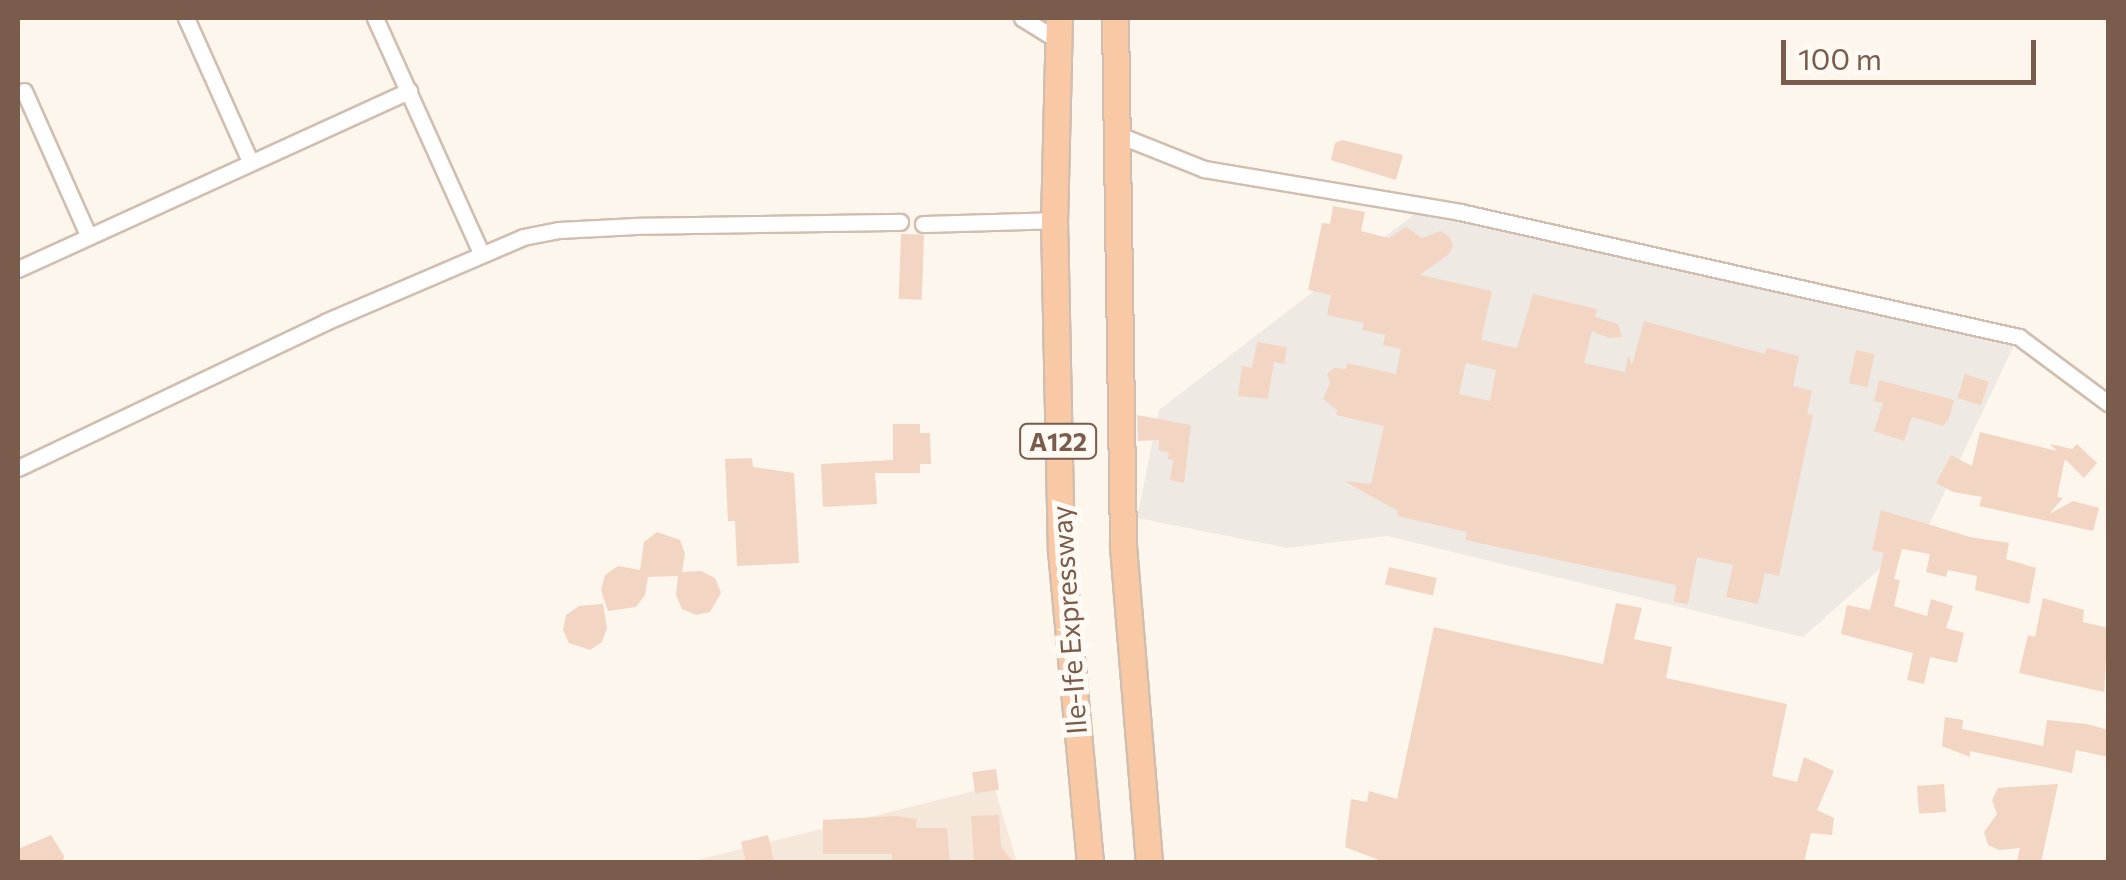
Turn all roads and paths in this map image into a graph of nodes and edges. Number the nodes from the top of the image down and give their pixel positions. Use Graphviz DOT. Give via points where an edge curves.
graph roads {
  1 [pos="186,18"];
  2 [pos="375,18"];
  3 [pos="1022,18"];
  4 [pos="1115,18"];
  5 [pos="1059,29"];
  6 [pos="24,91"];
  7 [pos="408,91"];
  8 [pos="1114,133"];
  9 [pos="250,162"];
  10 [pos="1054,220"];
  11 [pos="900,222"];
  12 [pos="924,224"];
  13 [pos="88,236"];
  14 [pos="482,253"];
  15 [pos="18,268"];
  16 [pos="2108,403"];
  17 [pos="18,468"];
  18 [pos="1090,862"];
  19 [pos="1149,862"];
  1 -- 9 [label="street"];
  2 -- 7 [label="street"];
  3 -- 5 [label="street"];
  4 -- 8 [label="highway, A122"];
  5 -- 10 [label="highway, Ile-Ife Expressway / A122"];
  6 -- 13 [label="street"];
  7 -- 9 [label="street"];
  7 -- 14 [label="street"];
  8 -- 16 [label="street" via="1204,169 1460,212 2019,337"];
  8 -- 19 [label="highway, A122" via="1124,546"];
  9 -- 13 [label="street"];
  10 -- 12 [label="street"];
  10 -- 18 [label="highway, Ile-Ife Expressway / A122" via="1061,550"];
  11 -- 14 [label="street" via="558,230"];
  13 -- 15 [label="street"];
  14 -- 17 [label="street"];
}
